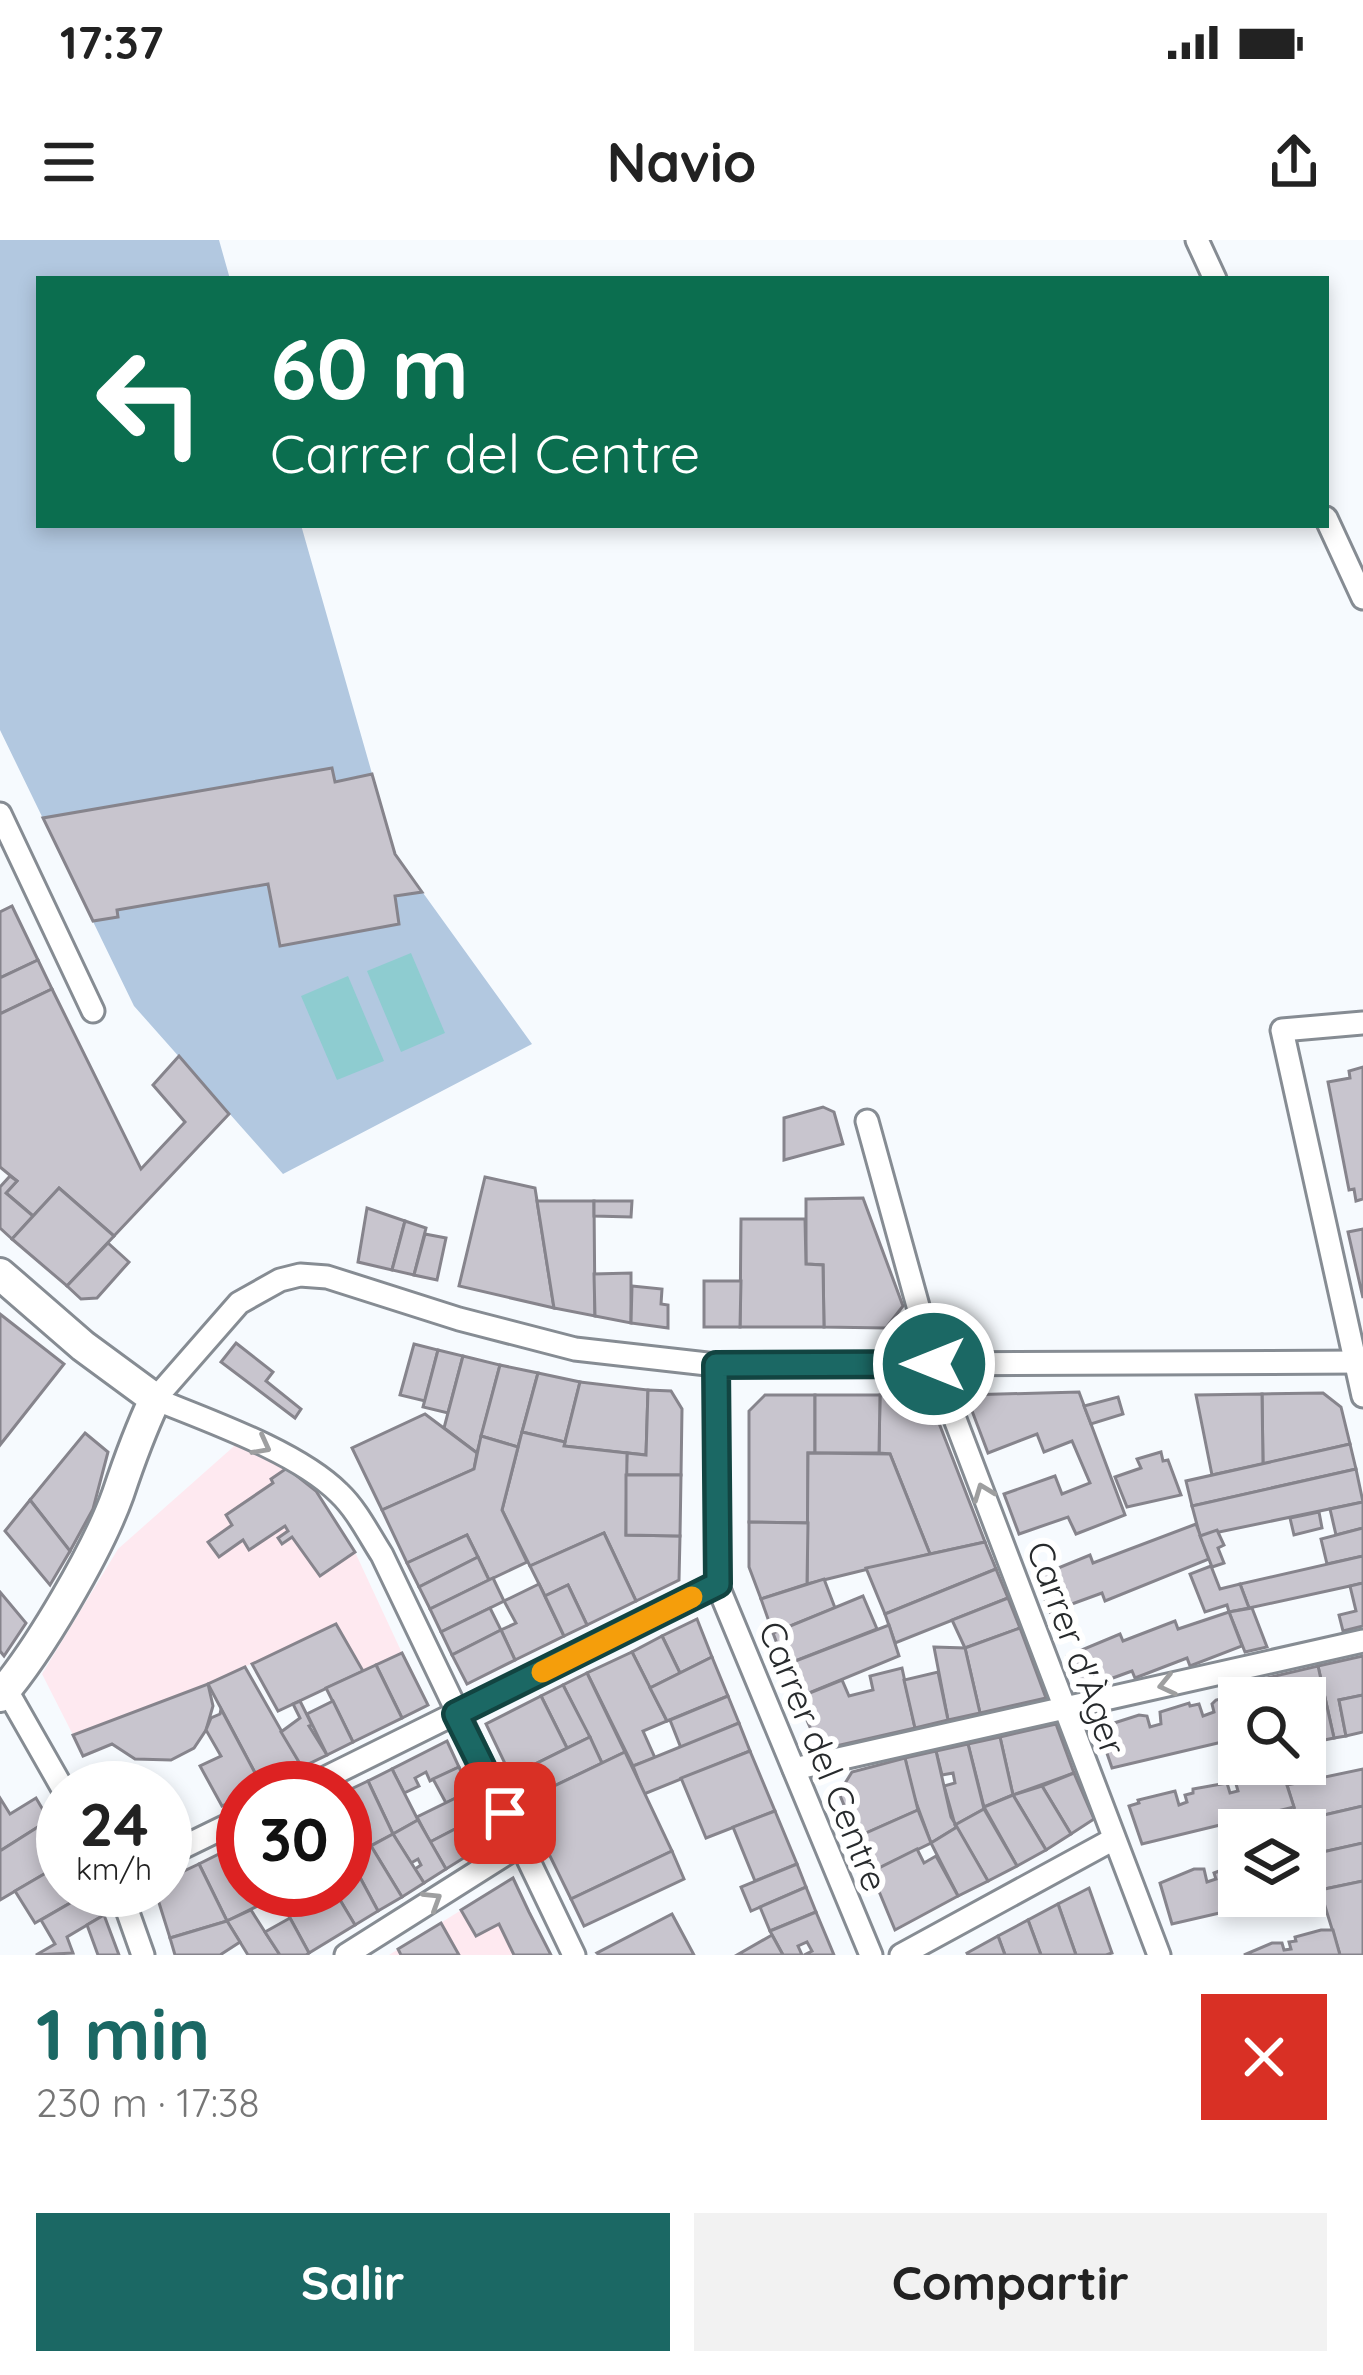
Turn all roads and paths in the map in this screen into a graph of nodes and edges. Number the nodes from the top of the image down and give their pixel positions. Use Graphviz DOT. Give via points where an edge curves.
graph roads {
  1 [pos="1197,240"];
  2 [pos="1214,276"];
  3 [pos="1329,524"];
  4 [pos="1363,598"];
  5 [pos="0,814"];
  6 [pos="93,1011"];
  7 [pos="1363,1023"];
  8 [pos="867,1121"];
  9 [pos="0,1274"];
  10 [pos="101,1358"];
  11 [pos="1359,1362"];
  12 [pos="934,1364"];
  13 [pos="716,1365"];
  14 [pos="1363,1396"];
  15 [pos="155,1399"];
  16 [pos="128,1456"];
  17 [pos="718,1584"];
  18 [pos="1363,1641"];
  19 [pos="3,1693"];
  20 [pos="1066,1708"];
  21 [pos="456,1714"];
  22 [pos="45,1761"];
  23 [pos="360,1761"];
  24 [pos="794,1768"];
  25 [pos="1112,1840"];
  26 [pos="520,1846"];
  27 [pos="130,1917"];
  28 [pos="143,1955"];
  29 [pos="346,1955"];
  30 [pos="574,1955"];
  31 [pos="871,1955"];
  32 [pos="901,1955"];
  33 [pos="1159,1955"];
  1 -- 2 [label="street"];
  3 -- 4 [label="street"];
  5 -- 6 [label="street"];
  7 -- 11 [label="street" via="1282,1030"];
  8 -- 12 [label="street, Carrer d'Àger"];
  9 -- 10 [label="main road"];
  10 -- 15 [label="main road"];
  10 -- 16 [label="main road" via="122,1403"];
  11 -- 12 [label="street"];
  11 -- 14 [label="street"];
  12 -- 13 [label="street"];
  20 -- 12 [label="street, Carrer d'Àger, one-way"];
  13 -- 15 [label="street" via="575,1349 300,1275 239,1304"];
  13 -- 17 [label="street, Carrer del Centre"];
  15 -- 16 [label="main road"];
  15 -- 21 [label="street, one-way" via="224,1426 341,1494 382,1555"];
  16 -- 19 [label="main road" via="101,1532"];
  17 -- 21 [label="street"];
  17 -- 24 [label="street, Carrer del Centre"];
  18 -- 20 [label="street, one-way"];
  19 -- 22 [label="street"];
  20 -- 24 [label="street"];
  20 -- 25 [label="street, Carrer d'Àger"];
  21 -- 23 [label="street"];
  21 -- 26 [label="street"];
  24 -- 31 [label="street, Carrer del Centre"];
  25 -- 32 [label="street"];
  25 -- 33 [label="street, Carrer d'Àger"];
  29 -- 26 [label="street, one-way"];
  26 -- 30 [label="street"];
  27 -- 28 [label="street"];
}
